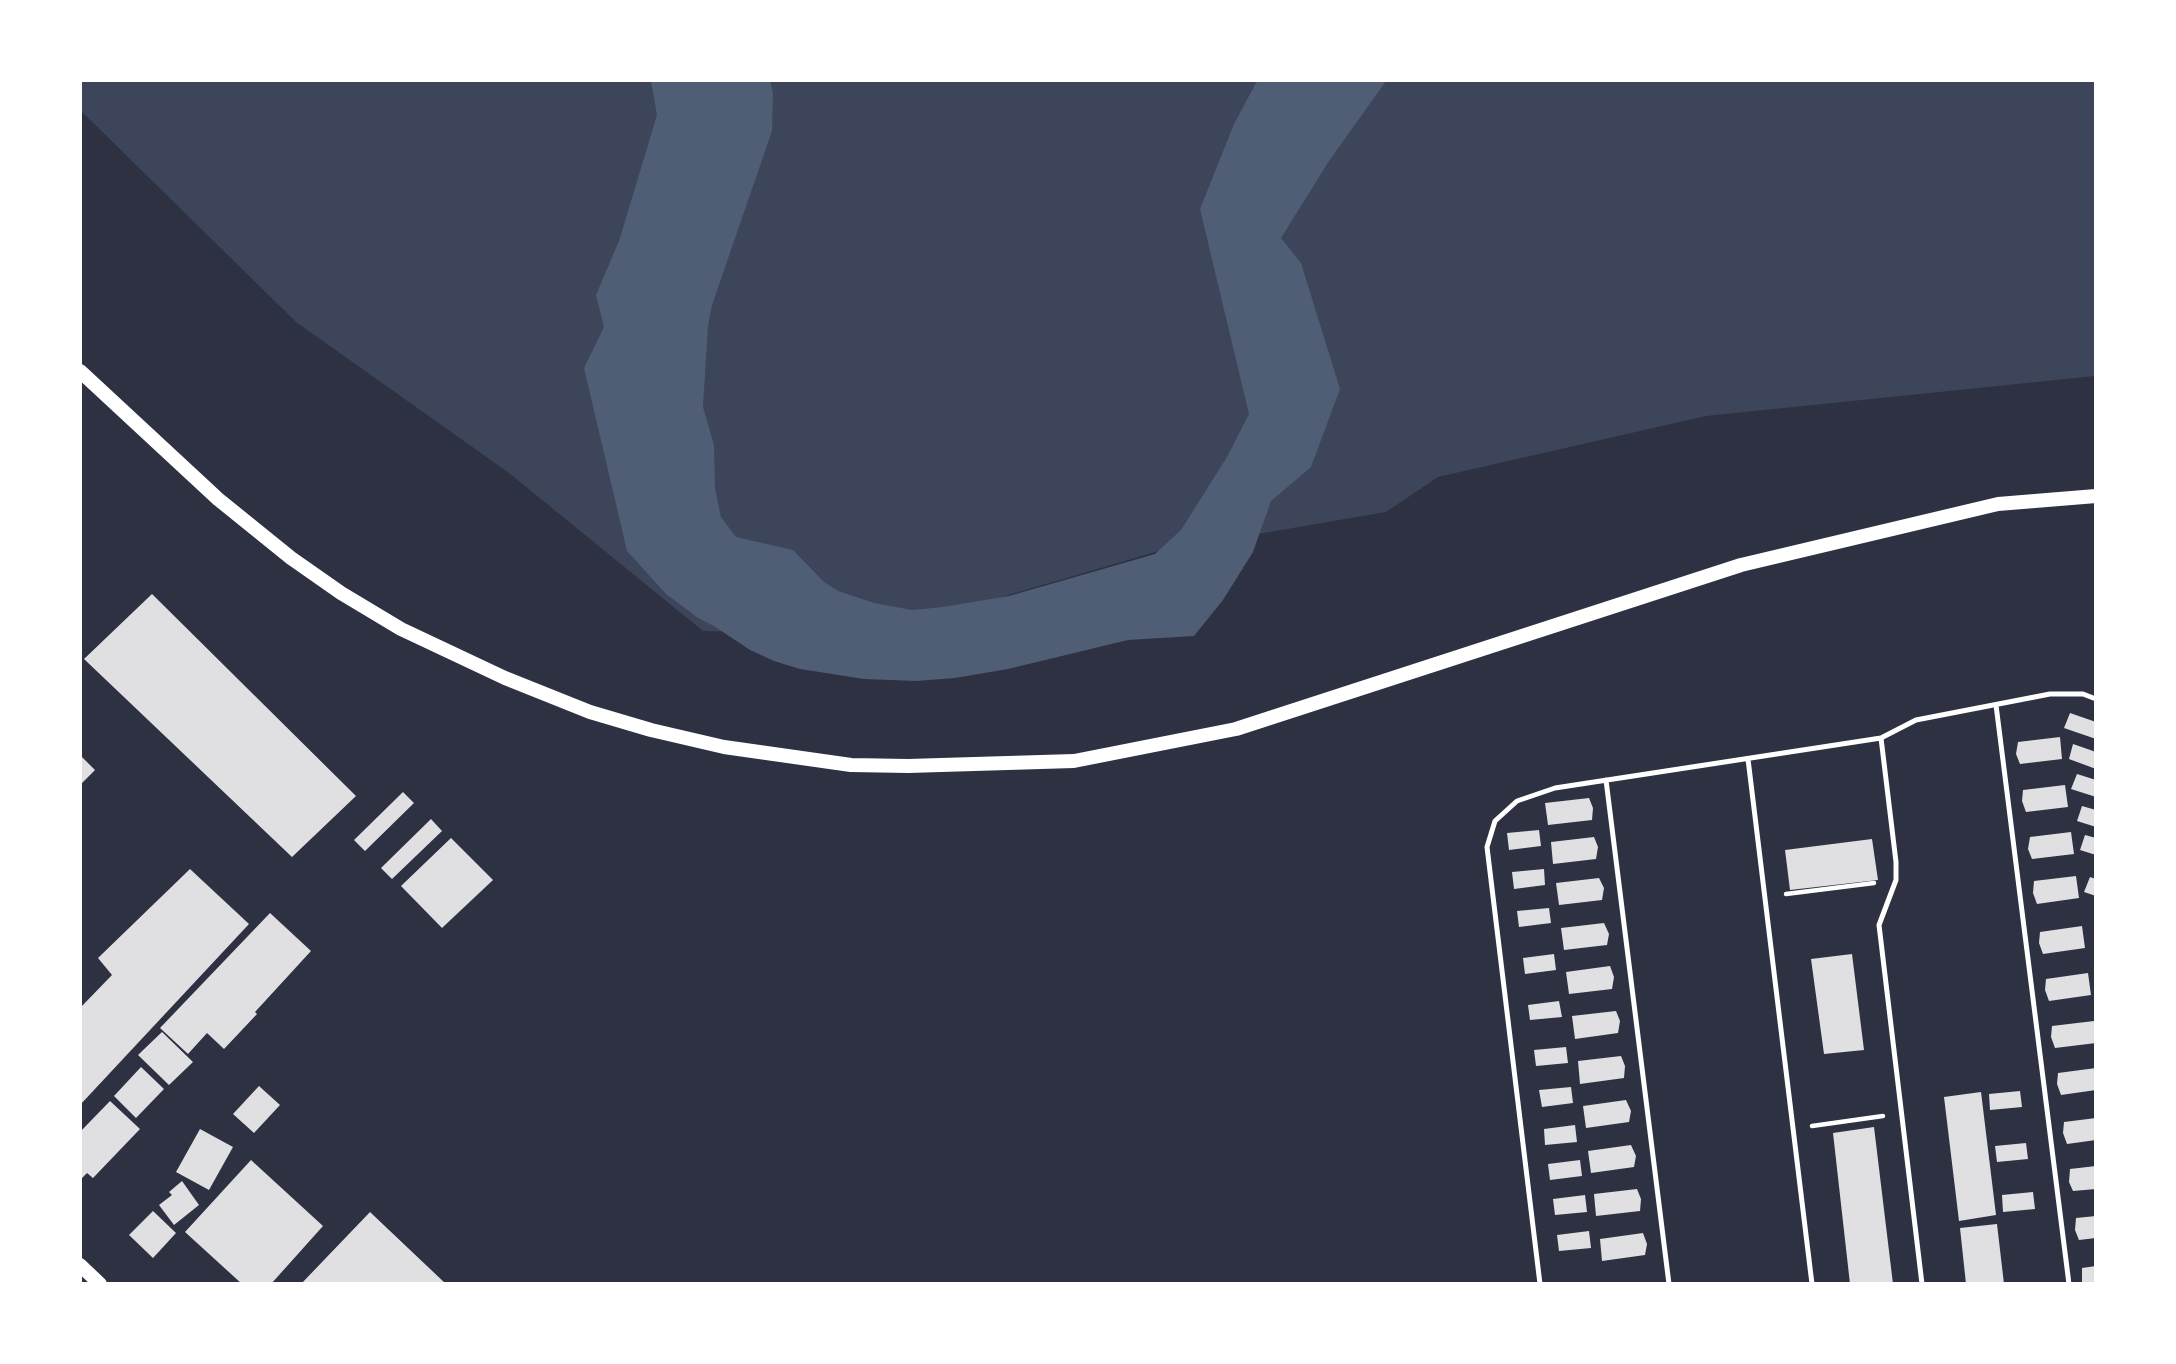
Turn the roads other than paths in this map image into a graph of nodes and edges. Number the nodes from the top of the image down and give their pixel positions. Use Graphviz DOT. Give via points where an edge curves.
graph roads {
  1 [pos="80,371"];
  2 [pos="2095,496"];
  3 [pos="2095,699"];
  4 [pos="1996,705"];
  5 [pos="1881,738"];
  6 [pos="1748,759"];
  7 [pos="1606,780"];
  8 [pos="80,1265"];
  9 [pos="100,1283"];
  10 [pos="1540,1283"];
  11 [pos="1669,1283"];
  12 [pos="1812,1283"];
  13 [pos="1922,1283"];
  14 [pos="2069,1283"];
  1 -- 2 [label="main road" via="218,499 291,558 401,629 590,712 724,747 851,765 1074,761 1236,729 1741,565 1998,504"];
  3 -- 4 [label="lane" via="2083,694 2050,694"];
  4 -- 5 [label="lane" via="1916,720"];
  4 -- 14 [label="lane"];
  5 -- 6 [label="lane"];
  5 -- 13 [label="lane" via="1896,880 1879,925"];
  6 -- 7 [label="lane"];
  6 -- 12 [label="lane"];
  7 -- 10 [label="lane" via="1555,788 1517,802 1495,821 1487,847"];
  7 -- 11 [label="lane"];
  8 -- 9 [label="main road"];
}
